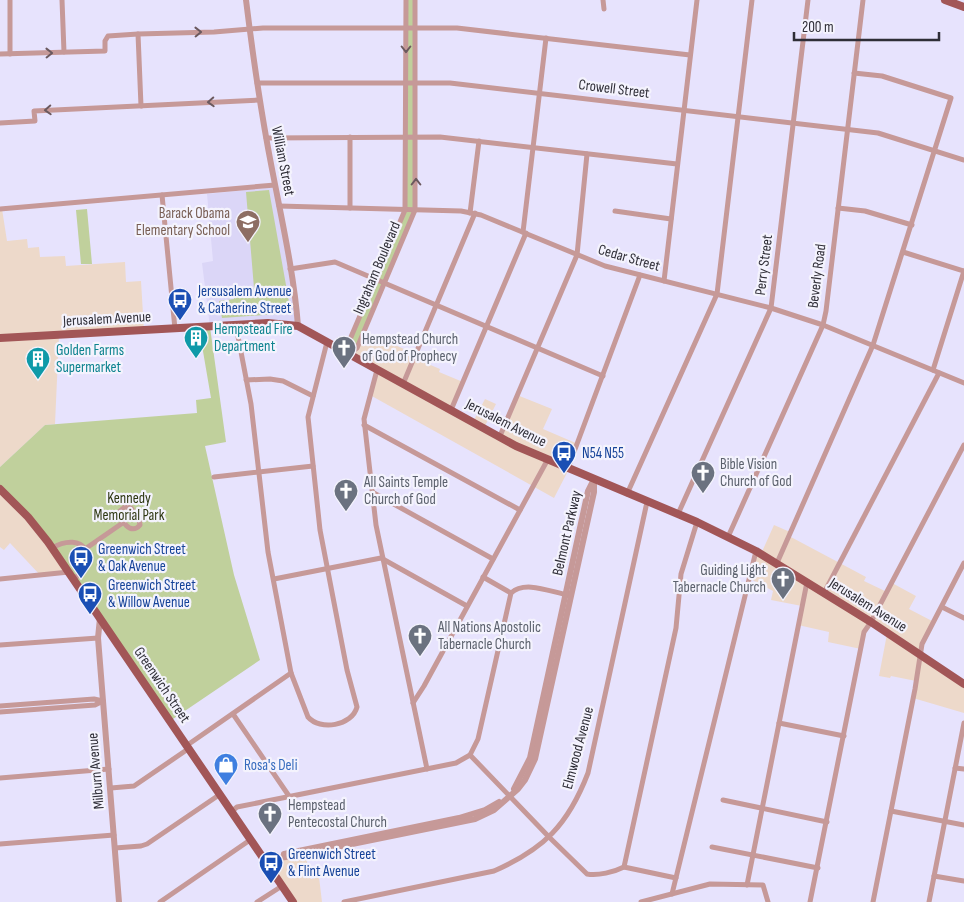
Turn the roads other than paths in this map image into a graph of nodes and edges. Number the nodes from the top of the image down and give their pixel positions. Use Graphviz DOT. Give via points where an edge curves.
graph roads {
  1 [pos="10,0"];
  2 [pos="62,0"];
  3 [pos="246,0"];
  4 [pos="406,0"];
  5 [pos="415,0"];
  6 [pos="604,0"];
  7 [pos="697,0"];
  8 [pos="752,0"];
  9 [pos="808,0"];
  10 [pos="863,0"];
  11 [pos="945,0"];
  12 [pos="959,4"];
  13 [pos="604,9"];
  14 [pos="406,28"];
  15 [pos="415,28"];
  16 [pos="250,29"];
  17 [pos="138,34"];
  18 [pos="546,38"];
  19 [pos="64,52"];
  20 [pos="0,54"];
  21 [pos="10,54"];
  22 [pos="690,55"];
  23 [pos="854,73"];
  24 [pos="257,82"];
  25 [pos="416,83"];
  26 [pos="406,84"];
  27 [pos="539,93"];
  28 [pos="259,100"];
  29 [pos="141,106"];
  30 [pos="684,110"];
  31 [pos="738,116"];
  32 [pos="0,123"];
  33 [pos="793,123"];
  34 [pos="848,129"];
  35 [pos="350,137"];
  36 [pos="406,137"];
  37 [pos="416,137"];
  38 [pos="266,138"];
  39 [pos="478,141"];
  40 [pos="533,147"];
  41 [pos="935,151"];
  42 [pos="587,154"];
  43 [pos="964,160"];
  44 [pos="677,164"];
  45 [pos="275,185"];
  46 [pos="162,194"];
  47 [pos="279,206"];
  48 [pos="350,208"];
  49 [pos="838,208"];
  50 [pos="0,209"];
  51 [pos="405,210"];
  52 [pos="416,210"];
  53 [pos="615,211"];
  54 [pos="472,213"];
  55 [pos="671,219"];
  56 [pos="912,225"];
  57 [pos="524,233"];
  58 [pos="903,252"];
  59 [pos="577,255"];
  60 [pos="290,269"];
  61 [pos="964,271"];
  62 [pos="640,275"];
  63 [pos="375,279"];
  64 [pos="664,281"];
  65 [pos="385,283"];
  66 [pos="717,294"];
  67 [pos="436,305"];
  68 [pos="771,308"];
  69 [pos="823,325"];
  70 [pos="236,326"];
  71 [pos="298,326"];
  72 [pos="487,326"];
  73 [pos="175,330"];
  74 [pos="0,338"];
  75 [pos="327,342"];
  76 [pos="874,346"];
  77 [pos="537,348"];
  78 [pos="349,354"];
  79 [pos="377,370"];
  80 [pos="936,371"];
  81 [pos="603,376"];
  82 [pos="246,380"];
  83 [pos="964,383"];
  84 [pos="403,384"];
  85 [pos="313,396"];
  86 [pos="451,410"];
  87 [pos="364,425"];
  88 [pos="500,436"];
  89 [pos="964,444"];
  90 [pos="548,459"];
  91 [pos="313,466"];
  92 [pos="568,468"];
  93 [pos="258,472"];
  94 [pos="214,477"];
  95 [pos="594,479"];
  96 [pos="0,489"];
  97 [pos="372,492"];
  98 [pos="627,494"];
  99 [pos="647,502"];
  100 [pos="520,510"];
  101 [pos="678,514"];
  102 [pos="124,522"];
  103 [pos="697,522"];
  104 [pos="728,537"];
  105 [pos="52,548"];
  106 [pos="85,549"];
  107 [pos="756,551"];
  108 [pos="381,558"];
  109 [pos="493,559"];
  110 [pos="777,563"];
  111 [pos="964,563"];
  112 [pos="327,569"];
  113 [pos="71,576"];
  114 [pos="483,577"];
  115 [pos="0,579"];
  116 [pos="274,579"];
  117 [pos="807,582"];
  118 [pos="511,593"];
  119 [pos="824,593"];
  120 [pos="568,595"];
  121 [pos="467,606"];
  122 [pos="942,607"];
  123 [pos="100,618"];
  124 [pos="964,618"];
  125 [pos="871,622"];
  126 [pos="98,638"];
  127 [pos="0,645"];
  128 [pos="921,655"];
  129 [pos="291,673"];
  130 [pos="408,682"];
  131 [pos="964,684"];
  132 [pos="424,686"];
  133 [pos="103,701"];
  134 [pos="413,703"];
  135 [pos="0,706"];
  136 [pos="0,712"];
  137 [pos="233,714"];
  138 [pos="779,723"];
  139 [pos="964,723"];
  140 [pos="844,736"];
  141 [pos="187,747"];
  142 [pos="470,755"];
  143 [pos="955,768"];
  144 [pos="109,769"];
  145 [pos="426,769"];
  146 [pos="964,769"];
  147 [pos="0,778"];
  148 [pos="111,788"];
  149 [pos="219,795"];
  150 [pos="289,796"];
  151 [pos="510,796"];
  152 [pos="723,800"];
  153 [pos="762,810"];
  154 [pos="890,811"];
  155 [pos="230,812"];
  156 [pos="827,822"];
  157 [pos="944,822"];
  158 [pos="964,826"];
  159 [pos="114,835"];
  160 [pos="549,837"];
  161 [pos="250,840"];
  162 [pos="0,844"];
  163 [pos="712,847"];
  164 [pos="115,848"];
  165 [pos="753,855"];
  166 [pos="264,860"];
  167 [pos="624,867"];
  168 [pos="818,868"];
  169 [pos="934,876"];
  170 [pos="676,878"];
  171 [pos="964,881"];
  172 [pos="747,885"];
  173 [pos="282,886"];
  174 [pos="672,894"];
  175 [pos="665,899"];
  176 [pos="119,902"];
  177 [pos="160,902"];
  178 [pos="257,902"];
  179 [pos="293,902"];
  180 [pos="344,902"];
  181 [pos="641,902"];
  182 [pos="768,902"];
  183 [pos="810,902"];
  184 [pos="873,902"];
  185 [pos="929,902"];
  1 -- 21 [label="street"];
  2 -- 19 [label="street"];
  3 -- 16 [label="street, William Street"];
  4 -- 14 [label="street, Ingraham Boulevard"];
  5 -- 15 [label="street, Ingraham Boulevard"];
  6 -- 13 [label="street"];
  7 -- 22 [label="street"];
  8 -- 31 [label="street"];
  9 -- 33 [label="street, Perry Street"];
  10 -- 23 [label="street, Beverly Road"];
  11 -- 12 [label="main road"];
  14 -- 15 [label="street"];
  14 -- 16 [label="street"];
  14 -- 26 [label="street, Ingraham Boulevard, one-way"];
  15 -- 18 [label="street" via="457,28"];
  15 -- 25 [label="street, Ingraham Boulevard"];
  17 -- 16 [label="street, one-way"];
  16 -- 24 [label="street, William Street"];
  17 -- 19 [label="street" via="108,36 105,51"];
  17 -- 29 [label="street"];
  18 -- 22 [label="street"];
  18 -- 27 [label="street"];
  21 -- 19 [label="street, one-way"];
  20 -- 21 [label="street"];
  22 -- 30 [label="street"];
  23 -- 34 [label="street, Beverly Road"];
  23 -- 41 [label="street" via="882,76 951,98"];
  24 -- 26 [label="street, Crowell Street"];
  24 -- 28 [label="street, William Street"];
  25 -- 26 [label="street, Crowell Street"];
  25 -- 27 [label="street, Crowell Street" via="450,83"];
  25 -- 37 [label="street, Ingraham Boulevard"];
  26 -- 36 [label="street, Ingraham Boulevard"];
  27 -- 30 [label="street, Crowell Street"];
  27 -- 40 [label="street"];
  28 -- 29 [label="street, one-way"];
  28 -- 38 [label="street, William Street"];
  29 -- 32 [label="street, one-way" via="34,111 35,121"];
  30 -- 31 [label="street, Crowell Street"];
  30 -- 44 [label="street"];
  31 -- 33 [label="street, Crowell Street"];
  31 -- 66 [label="street"];
  33 -- 34 [label="street, Crowell Street"];
  33 -- 68 [label="street, Perry Street"];
  34 -- 41 [label="street, Crowell Street" via="878,133"];
  34 -- 49 [label="street, Beverly Road"];
  35 -- 36 [label="street"];
  35 -- 38 [label="street"];
  35 -- 48 [label="street"];
  36 -- 37 [label="street"];
  36 -- 51 [label="street, Ingraham Boulevard"];
  37 -- 39 [label="street"];
  52 -- 37 [label="street, Ingraham Boulevard, one-way"];
  38 -- 45 [label="street, William Street"];
  39 -- 40 [label="street"];
  39 -- 54 [label="street"];
  40 -- 42 [label="street"];
  40 -- 57 [label="street"];
  41 -- 43 [label="street, Crowell Street"];
  41 -- 56 [label="street"];
  42 -- 44 [label="street"];
  42 -- 59 [label="street"];
  44 -- 55 [label="street"];
  45 -- 46 [label="street"];
  45 -- 47 [label="street, William Street"];
  46 -- 50 [label="street"];
  46 -- 73 [label="street"];
  47 -- 48 [label="street, Cedar Street"];
  47 -- 60 [label="street, William Street"];
  48 -- 51 [label="street, Cedar Street"];
  49 -- 56 [label="street" via="865,211"];
  49 -- 69 [label="street, Beverly Road"];
  51 -- 52 [label="street, Cedar Street"];
  51 -- 63 [label="street, Ingraham Boulevard"];
  52 -- 54 [label="street, Cedar Street"];
  52 -- 65 [label="street, Ingraham Boulevard"];
  53 -- 55 [label="street"];
  54 -- 57 [label="street, Cedar Street"];
  54 -- 67 [label="street"];
  55 -- 64 [label="street"];
  56 -- 58 [label="street"];
  57 -- 59 [label="street, Cedar Street"];
  57 -- 72 [label="street"];
  58 -- 61 [label="street"];
  58 -- 76 [label="street"];
  59 -- 62 [label="street, Cedar Street"];
  59 -- 77 [label="street"];
  60 -- 63 [label="street" via="335,262"];
  60 -- 71 [label="street, William Street"];
  61 -- 80 [label="street"];
  62 -- 64 [label="street, Cedar Street"];
  62 -- 81 [label="street"];
  63 -- 65 [label="street"];
  63 -- 78 [label="street, Ingraham Boulevard" via="348,344"];
  64 -- 66 [label="street, Cedar Street"];
  65 -- 67 [label="street"];
  65 -- 78 [label="street, Ingraham Boulevard" via="357,348"];
  66 -- 68 [label="street, Cedar Street"];
  66 -- 98 [label="street"];
  67 -- 72 [label="street"];
  67 -- 84 [label="street"];
  68 -- 69 [label="street, Cedar Street"];
  68 -- 101 [label="street, Perry Street"];
  69 -- 76 [label="street, Cedar Street"];
  69 -- 104 [label="street, Beverly Road"];
  70 -- 71 [label="main road, Jerusalem Avenue" via="268,323"];
  70 -- 73 [label="main road, Jerusalem Avenue"];
  70 -- 82 [label="street"];
  71 -- 75 [label="main road, Jerusalem Avenue"];
  72 -- 77 [label="street"];
  72 -- 86 [label="street"];
  73 -- 74 [label="main road, Jerusalem Avenue"];
  75 -- 78 [label="main road, Jerusalem Avenue"];
  75 -- 85 [label="street"];
  76 -- 80 [label="street, Cedar Street"];
  76 -- 110 [label="street"];
  77 -- 81 [label="street"];
  77 -- 88 [label="street"];
  78 -- 79 [label="main road, Jerusalem Avenue"];
  79 -- 84 [label="main road, Jerusalem Avenue"];
  79 -- 87 [label="street"];
  80 -- 83 [label="street, Cedar Street"];
  80 -- 119 [label="street"];
  81 -- 92 [label="street"];
  82 -- 85 [label="street" via="283,381"];
  82 -- 93 [label="street"];
  84 -- 86 [label="main road, Jerusalem Avenue"];
  85 -- 91 [label="street" via="308,417"];
  86 -- 88 [label="main road, Jerusalem Avenue"];
  87 -- 97 [label="street"];
  87 -- 100 [label="street"];
  88 -- 90 [label="main road, Jerusalem Avenue"];
  89 -- 125 [label="street"];
  90 -- 92 [label="main road, Jerusalem Avenue"];
  90 -- 100 [label="street"];
  91 -- 93 [label="street"];
  91 -- 112 [label="street"];
  92 -- 95 [label="main road, Jerusalem Avenue"];
  93 -- 94 [label="street"];
  93 -- 116 [label="street"];
  95 -- 98 [label="main road, Jerusalem Avenue"];
  95 -- 120 [label="street, Belmont Parkway" via="588,491"];
  96 -- 105 [label="main road, Greenwich Street"];
  97 -- 108 [label="street"];
  97 -- 109 [label="street"];
  98 -- 99 [label="main road, Jerusalem Avenue"];
  99 -- 101 [label="main road, Jerusalem Avenue"];
  99 -- 160 [label="street, Elmwood Avenue" via="588,774 570,812"];
  100 -- 109 [label="street"];
  101 -- 103 [label="main road, Jerusalem Avenue"];
  102 -- 102 [label="street" via="132,530 140,523 133,509 127,506 120,511"];
  102 -- 106 [label="street"];
  103 -- 104 [label="main road, Jerusalem Avenue"];
  103 -- 167 [label="street" via="681,574 676,628"];
  104 -- 107 [label="main road, Jerusalem Avenue"];
  105 -- 106 [label="street" via="70,541"];
  105 -- 113 [label="main road, Greenwich Street"];
  106 -- 113 [label="street" via="84,571"];
  107 -- 110 [label="main road, Jerusalem Avenue"];
  107 -- 170 [label="street"];
  108 -- 112 [label="street"];
  108 -- 121 [label="street"];
  108 -- 130 [label="street"];
  109 -- 114 [label="street"];
  110 -- 117 [label="main road, Jerusalem Avenue"];
  111 -- 122 [label="street"];
  112 -- 116 [label="street"];
  112 -- 129 [label="street" via="347,670 357,703 355,714 344,722 323,725 312,722"];
  113 -- 115 [label="street"];
  113 -- 123 [label="main road, Greenwich Street"];
  114 -- 118 [label="street"];
  114 -- 121 [label="street"];
  116 -- 129 [label="street"];
  117 -- 119 [label="main road, Jerusalem Avenue"];
  117 -- 138 [label="street"];
  118 -- 120 [label="street" via="528,587"];
  118 -- 142 [label="street" via="478,739"];
  119 -- 125 [label="main road, Jerusalem Avenue"];
  120 -- 151 [label="street, Belmont Parkway" via="538,733 526,768"];
  121 -- 132 [label="street"];
  122 -- 124 [label="street"];
  122 -- 128 [label="street" via="922,644"];
  123 -- 126 [label="street, Milburn Avenue"];
  123 -- 141 [label="main road, Greenwich Street"];
  125 -- 128 [label="main road, Jerusalem Avenue"];
  125 -- 140 [label="street" via="864,632"];
  126 -- 127 [label="street"];
  126 -- 133 [label="street, Milburn Avenue"];
  128 -- 131 [label="main road, Jerusalem Avenue"];
  128 -- 154 [label="street"];
  129 -- 137 [label="street"];
  130 -- 132 [label="street" via="416,687"];
  130 -- 134 [label="street"];
  132 -- 134 [label="street"];
  133 -- 135 [label="street"];
  133 -- 136 [label="street"];
  133 -- 144 [label="street, Milburn Avenue"];
  134 -- 145 [label="street"];
  137 -- 141 [label="street"];
  137 -- 150 [label="street"];
  138 -- 140 [label="street"];
  138 -- 153 [label="street"];
  139 -- 143 [label="street"];
  140 -- 156 [label="street"];
  141 -- 148 [label="street" via="134,786"];
  141 -- 149 [label="main road, Greenwich Street"];
  142 -- 145 [label="street" via="456,763"];
  142 -- 151 [label="street"];
  143 -- 146 [label="street"];
  143 -- 157 [label="street"];
  144 -- 147 [label="street"];
  144 -- 148 [label="street, Milburn Avenue"];
  145 -- 150 [label="street"];
  148 -- 159 [label="street, Milburn Avenue"];
  149 -- 155 [label="main road, Greenwich Street"];
  149 -- 164 [label="street" via="147,844"];
  150 -- 155 [label="street" via="237,807"];
  151 -- 160 [label="street"];
  151 -- 166 [label="street" via="460,821 293,851"];
  152 -- 153 [label="street"];
  153 -- 156 [label="street"];
  153 -- 165 [label="street"];
  154 -- 157 [label="street"];
  154 -- 184 [label="street"];
  155 -- 161 [label="main road, Greenwich Street"];
  156 -- 168 [label="street"];
  157 -- 158 [label="street"];
  157 -- 169 [label="street"];
  159 -- 162 [label="street"];
  159 -- 164 [label="street, Milburn Avenue"];
  160 -- 167 [label="street" via="587,874"];
  160 -- 180 [label="street, Elmwood Avenue" via="523,857 494,871"];
  161 -- 166 [label="main road, Greenwich Street"];
  161 -- 177 [label="street"];
  163 -- 165 [label="street"];
  164 -- 176 [label="street, Milburn Avenue"];
  165 -- 168 [label="street"];
  165 -- 172 [label="street"];
  166 -- 173 [label="main road, Greenwich Street"];
  167 -- 170 [label="street"];
  168 -- 183 [label="street"];
  169 -- 171 [label="street"];
  169 -- 185 [label="street"];
  170 -- 174 [label="street"];
  172 -- 174 [label="street" via="710,884"];
  172 -- 182 [label="street" via="763,885"];
  173 -- 178 [label="street"];
  173 -- 179 [label="main road, Greenwich Street"];
  174 -- 175 [label="street"];
  175 -- 181 [label="street"];
}
